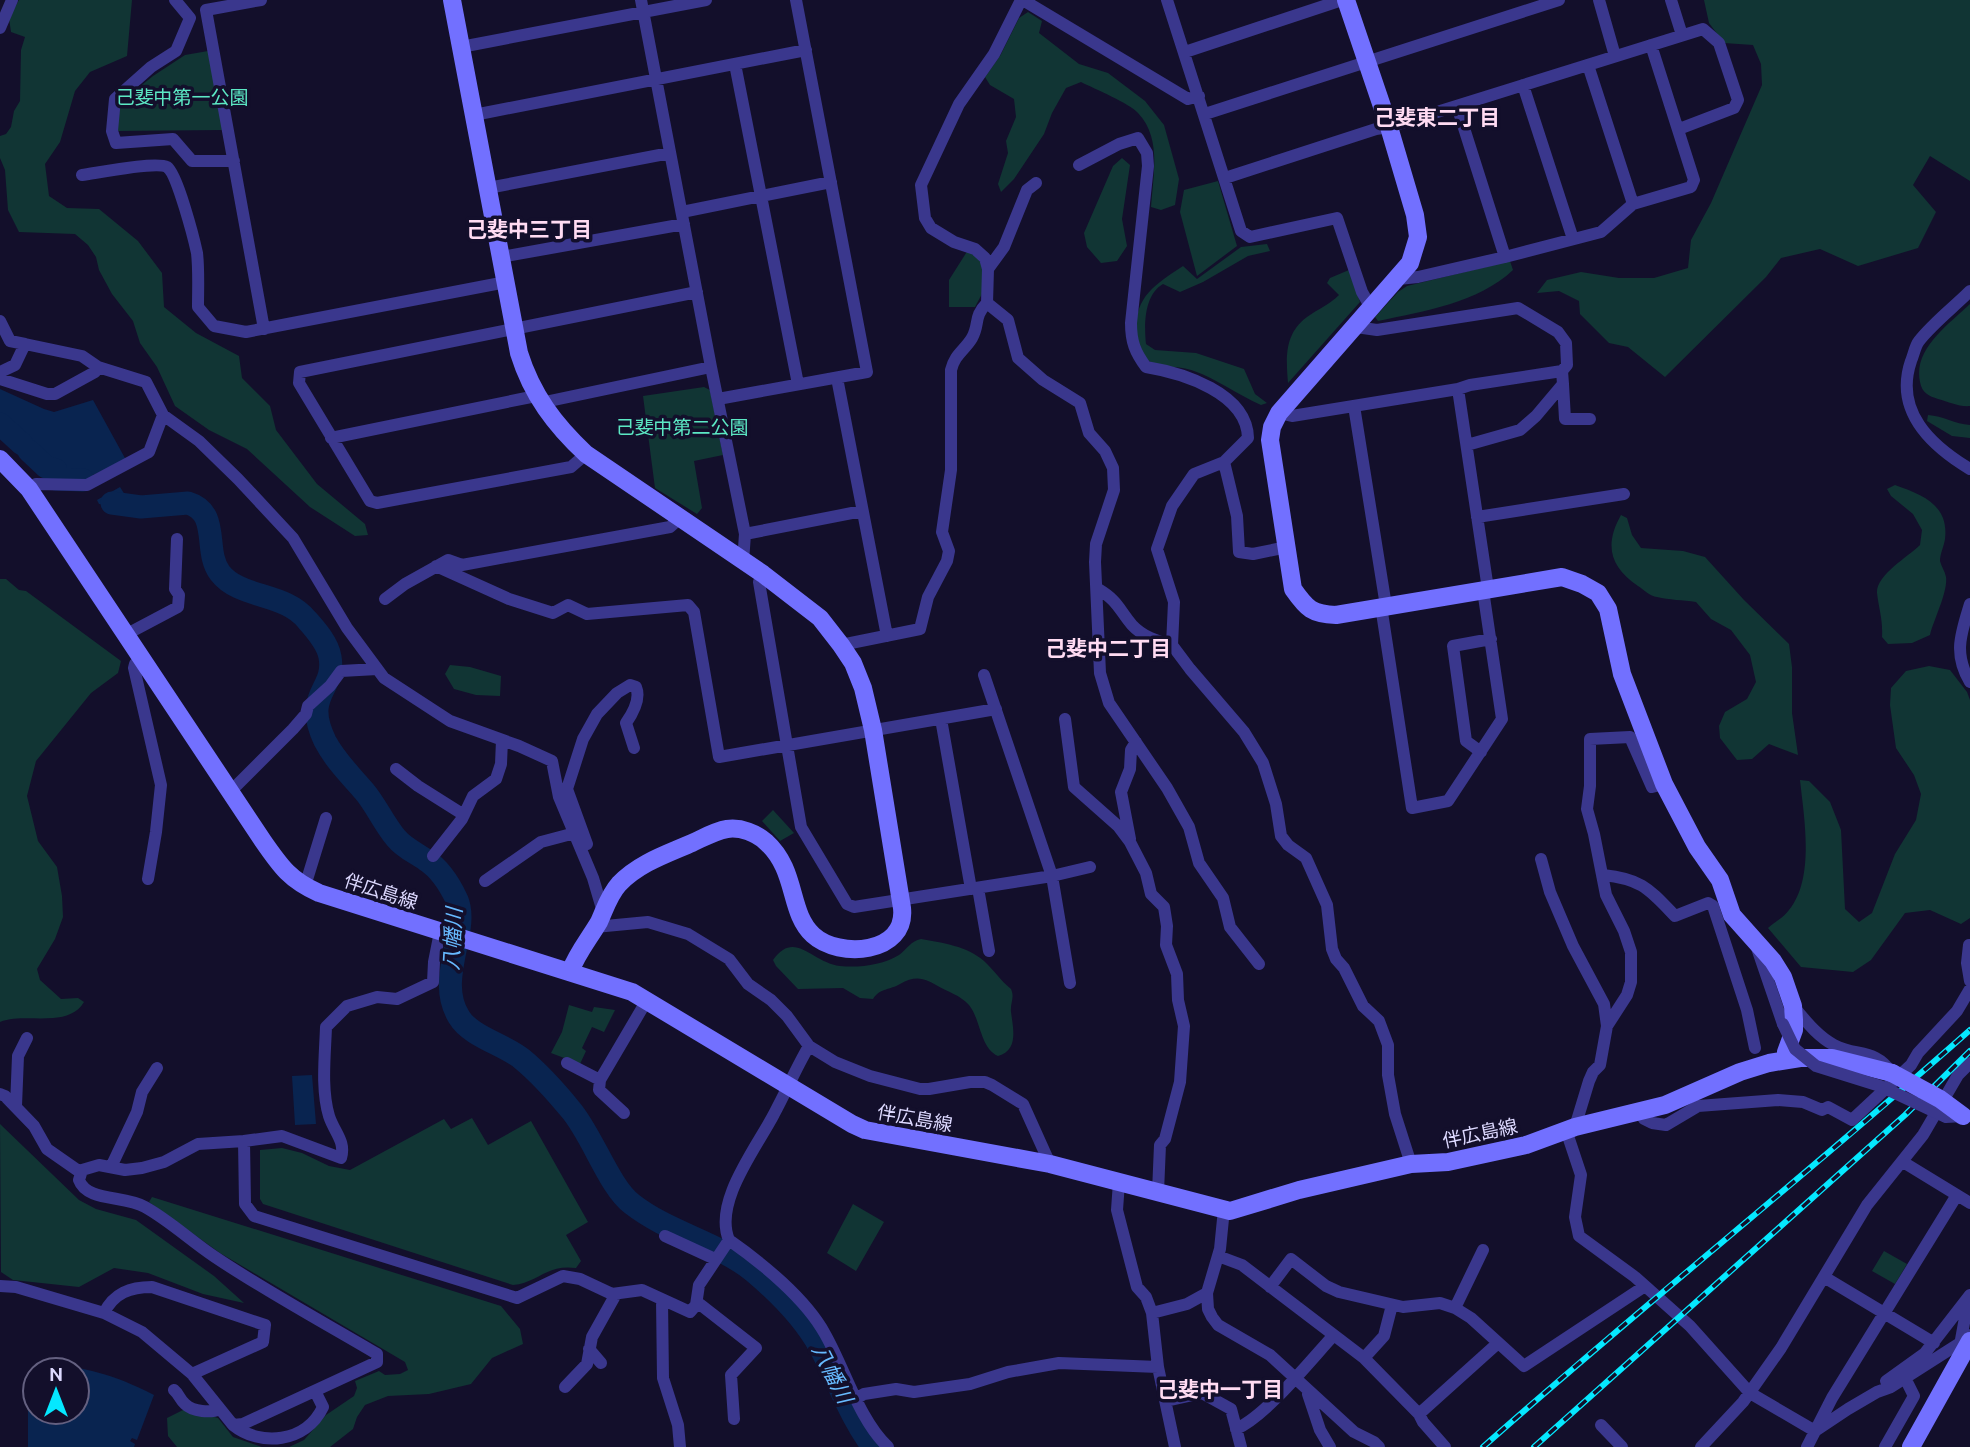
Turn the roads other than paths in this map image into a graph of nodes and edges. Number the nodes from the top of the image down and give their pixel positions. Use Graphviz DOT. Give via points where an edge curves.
graph roads {
  1 [pos="12,0"];
  2 [pos="175,0"];
  3 [pos="261,0"];
  4 [pos="452,0"];
  5 [pos="706,0"];
  6 [pos="796,0"];
  7 [pos="1022,0"];
  8 [pos="1167,0"];
  9 [pos="1344,0"];
  10 [pos="1559,0"];
  11 [pos="1599,0"];
  12 [pos="1671,0"];
  13 [pos="643,6"];
  14 [pos="0,28"];
  15 [pos="1682,36"];
  16 [pos="1651,45"];
  17 [pos="461,47"];
  18 [pos="806,50"];
  19 [pos="1185,52"];
  20 [pos="1615,56"];
  21 [pos="1367,62"];
  22 [pos="735,64"];
  23 [pos="1588,65"];
  24 [pos="657,81"];
  25 [pos="1523,85"];
  26 [pos="1199,96"];
  27 [pos="1457,106"];
  28 [pos="1205,114"];
  29 [pos="474,115"];
  30 [pos="1389,127"];
  31 [pos="1679,129"];
  32 [pos="670,153"];
  33 [pos="234,161"];
  34 [pos="1079,165"];
  35 [pos="82,175"];
  36 [pos="1225,178"];
  37 [pos="831,182"];
  38 [pos="1036,183"];
  39 [pos="488,188"];
  40 [pos="762,196"];
  41 [pos="1633,204"];
  42 [pos="683,218"];
  43 [pos="1573,239"];
  44 [pos="501,257"];
  45 [pos="1505,257"];
  46 [pos="988,269"];
  47 [pos="1398,279"];
  48 [pos="506,282"];
  49 [pos="1970,291"];
  50 [pos="697,292"];
  51 [pos="987,303"];
  52 [pos="1371,308"];
  53 [pos="0,321"];
  54 [pos="1356,327"];
  55 [pos="264,329"];
  56 [pos="514,329"];
  57 [pos="25,344"];
  58 [pos="98,367"];
  59 [pos="711,367"];
  60 [pos="0,372"];
  61 [pos="1563,377"];
  62 [pos="837,378"];
  63 [pos="0,379"];
  64 [pos="798,384"];
  65 [pos="1458,389"];
  66 [pos="718,399"];
  67 [pos="538,400"];
  68 [pos="1354,406"];
  69 [pos="1279,413"];
  70 [pos="163,415"];
  71 [pos="1590,419"];
  72 [pos="331,438"];
  73 [pos="1467,445"];
  74 [pos="586,454"];
  75 [pos="0,459"];
  76 [pos="1223,462"];
  77 [pos="1970,469"];
  78 [pos="29,489"];
  79 [pos="1624,494"];
  80 [pos="862,511"];
  81 [pos="1478,517"];
  82 [pos="679,519"];
  83 [pos="745,534"];
  84 [pos="177,539"];
  85 [pos="1287,547"];
  86 [pos="743,562"];
  87 [pos="436,566"];
  88 [pos="763,574"];
  89 [pos="1098,589"];
  90 [pos="1486,589"];
  91 [pos="385,599"];
  92 [pos="1970,604"];
  93 [pos="1384,606"];
  94 [pos="127,634"];
  95 [pos="887,636"];
  96 [pos="1491,639"];
  97 [pos="841,645"];
  98 [pos="1172,645"];
  99 [pos="142,659"];
  100 [pos="377,669"];
  101 [pos="984,675"];
  102 [pos="1970,681"];
  103 [pos="996,709"];
  104 [pos="941,719"];
  105 [pos="1065,719"];
  106 [pos="873,730"];
  107 [pos="502,740"];
  108 [pos="1136,742"];
  109 [pos="787,746"];
  110 [pos="634,748"];
  111 [pos="1480,752"];
  112 [pos="396,769"];
  113 [pos="1664,784"];
  114 [pos="229,789"];
  115 [pos="464,815"];
  116 [pos="326,818"];
  117 [pos="575,833"];
  118 [pos="1130,842"];
  119 [pos="433,856"];
  120 [pos="1541,859"];
  121 [pos="1090,867"];
  122 [pos="1603,875"];
  123 [pos="1052,876"];
  124 [pos="593,878"];
  125 [pos="148,879"];
  126 [pos="485,881"];
  127 [pos="305,887"];
  128 [pos="975,888"];
  129 [pos="900,899"];
  130 [pos="599,919"];
  131 [pos="450,935"];
  132 [pos="1755,940"];
  133 [pos="1969,945"];
  134 [pos="989,951"];
  135 [pos="1259,964"];
  136 [pos="570,972"];
  137 [pos="1970,981"];
  138 [pos="1070,983"];
  139 [pos="1970,989"];
  140 [pos="648,1000"];
  141 [pos="1793,1006"];
  142 [pos="1607,1026"];
  143 [pos="27,1038"];
  144 [pos="809,1046"];
  145 [pos="1755,1048"];
  146 [pos="1782,1060"];
  147 [pos="567,1063"];
  148 [pos="1970,1063"];
  149 [pos="157,1068"];
  150 [pos="1892,1073"];
  151 [pos="600,1080"];
  152 [pos="788,1086"];
  153 [pos="0,1094"];
  154 [pos="16,1106"];
  155 [pos="624,1113"];
  156 [pos="1641,1113"];
  157 [pos="1967,1119"];
  158 [pos="1571,1128"];
  159 [pos="244,1141"];
  160 [pos="1903,1162"];
  161 [pos="1051,1164"];
  162 [pos="1411,1164"];
  163 [pos="111,1167"];
  164 [pos="80,1172"];
  165 [pos="1119,1182"];
  166 [pos="1158,1192"];
  167 [pos="1957,1195"];
  168 [pos="1970,1203"];
  169 [pos="1224,1209"];
  170 [pos="665,1237"];
  171 [pos="1483,1250"];
  172 [pos="721,1251"];
  173 [pos="1218,1256"];
  174 [pos="1824,1277"];
  175 [pos="0,1286"];
  176 [pos="1645,1286"];
  177 [pos="1270,1287"];
  178 [pos="1207,1293"];
  179 [pos="616,1294"];
  180 [pos="1969,1296"];
  181 [pos="662,1300"];
  182 [pos="697,1302"];
  183 [pos="1391,1305"];
  184 [pos="1455,1308"];
  185 [pos="1885,1312"];
  186 [pos="104,1313"];
  187 [pos="1152,1313"];
  188 [pos="1333,1336"];
  189 [pos="1967,1339"];
  190 [pos="1498,1343"];
  191 [pos="1934,1343"];
  192 [pos="589,1349"];
  193 [pos="1364,1358"];
  194 [pos="601,1363"];
  195 [pos="1158,1367"];
  196 [pos="192,1374"];
  197 [pos="1905,1378"];
  198 [pos="1299,1383"];
  199 [pos="565,1387"];
  200 [pos="174,1390"];
  201 [pos="315,1391"];
  202 [pos="1877,1392"];
  203 [pos="1749,1393"];
  204 [pos="857,1398"];
  205 [pos="1166,1401"];
  206 [pos="220,1409"];
  207 [pos="1419,1414"];
  208 [pos="734,1419"];
  209 [pos="233,1425"];
  210 [pos="1601,1425"];
  211 [pos="1236,1429"];
  212 [pos="1815,1431"];
  213 [pos="680,1447"];
  214 [pos="888,1447"];
  215 [pos="1175,1447"];
  216 [pos="1241,1447"];
  217 [pos="1331,1447"];
  218 [pos="1379,1447"];
  219 [pos="1445,1447"];
  220 [pos="1622,1447"];
  221 [pos="1701,1447"];
  222 [pos="1807,1447"];
  223 [pos="1885,1447"];
  224 [pos="1911,1447"];
  1 -- 14 [label="street"];
  2 -- 33 [label="street" via="190,19 176,51 115,99 112,131 116,143 173,139 192,161"];
  3 -- 33 [label="street" via="206,10"];
  4 -- 17 [label="street"];
  5 -- 13 [label="street"];
  6 -- 18 [label="street"];
  7 -- 26 [label="street" via="1188,99"];
  7 -- 46 [label="street" via="994,54 959,104 921,185 925,218 931,228 975,249"];
  8 -- 19 [label="street"];
  9 -- 19 [label="street"];
  9 -- 21 [label="street"];
  10 -- 21 [label="street"];
  11 -- 20 [label="street"];
  12 -- 15 [label="street"];
  13 -- 17 [label="street"];
  13 -- 24 [label="street"];
  15 -- 16 [label="street"];
  15 -- 31 [label="street" via="1703,29 1719,43 1738,100 1734,108"];
  16 -- 20 [label="street"];
  16 -- 31 [label="street"];
  17 -- 29 [label="street"];
  18 -- 22 [label="street"];
  18 -- 37 [label="street"];
  19 -- 26 [label="street"];
  20 -- 23 [label="street"];
  21 -- 28 [label="street"];
  21 -- 30 [label="street"];
  22 -- 24 [label="street"];
  22 -- 40 [label="street"];
  23 -- 25 [label="street"];
  23 -- 41 [label="street"];
  24 -- 29 [label="street"];
  24 -- 32 [label="street"];
  25 -- 27 [label="street"];
  25 -- 43 [label="street"];
  26 -- 28 [label="street"];
  27 -- 30 [label="street"];
  27 -- 45 [label="street"];
  28 -- 36 [label="street"];
  29 -- 39 [label="street"];
  30 -- 36 [label="street"];
  30 -- 47 [label="street" via="1418,237 1410,263"];
  31 -- 41 [label="street" via="1694,180 1691,187"];
  32 -- 39 [label="street"];
  32 -- 42 [label="street"];
  33 -- 55 [label="street"];
  34 -- 76 [label="street" via="1138,138 1147,153 1131,338 1146,367 1199,381 1233,404 1248,425 1248,438"];
  35 -- 55 [label="street" via="167,167 197,255 198,307 215,326 246,332"];
  36 -- 52 [label="street" via="1241,230 1250,237 1337,218"];
  37 -- 40 [label="street"];
  37 -- 62 [label="street" via="867,372"];
  38 -- 46 [label="street" via="1027,190 1004,247"];
  39 -- 44 [label="street"];
  40 -- 42 [label="street"];
  40 -- 64 [label="street"];
  41 -- 43 [label="street" via="1601,232"];
  42 -- 44 [label="street"];
  42 -- 50 [label="street"];
  43 -- 45 [label="street"];
  44 -- 48 [label="street"];
  45 -- 47 [label="street"];
  46 -- 51 [label="street"];
  47 -- 52 [label="street"];
  48 -- 55 [label="street"];
  48 -- 56 [label="street"];
  49 -- 77 [label="street" via="1918,342 1907,374 1907,401 1918,424 1948,456"];
  50 -- 56 [label="street"];
  50 -- 59 [label="street"];
  51 -- 89 [label="street" via="1008,320 1018,358 1080,403 1089,433 1113,468 1114,490 1096,544"];
  51 -- 95 [label="street" via="978,312 973,337 953,359 951,370 951,470 942,532 949,551 947,561 928,597 920,629"];
  52 -- 54 [label="street"];
  53 -- 57 [label="street" via="10,341"];
  54 -- 61 [label="street" via="1377,330 1518,308 1558,332 1566,343"];
  54 -- 69 [label="street"];
  56 -- 67 [label="street"];
  56 -- 72 [label="street" via="300,372 299,383"];
  57 -- 58 [label="street" via="82,356"];
  57 -- 60 [label="street" via="15,365"];
  58 -- 63 [label="street" via="55,394"];
  58 -- 70 [label="street" via="146,382"];
  59 -- 66 [label="street"];
  59 -- 67 [label="street"];
  61 -- 65 [label="street"];
  61 -- 71 [label="street" via="1565,419"];
  61 -- 73 [label="street" via="1536,416 1520,430"];
  62 -- 64 [label="street"];
  62 -- 80 [label="street"];
  64 -- 66 [label="street"];
  65 -- 68 [label="street"];
  65 -- 73 [label="street"];
  66 -- 83 [label="street"];
  67 -- 72 [label="street"];
  67 -- 74 [label="street"];
  68 -- 69 [label="street" via="1292,416"];
  68 -- 93 [label="street"];
  69 -- 85 [label="street" via="1270,440"];
  70 -- 78 [label="street" via="149,452 142,456 87,485 36,484"];
  70 -- 100 [label="street" via="199,441 293,538"];
  72 -- 74 [label="street" via="370,501 377,503 571,467"];
  73 -- 81 [label="street"];
  74 -- 82 [label="street"];
  75 -- 78 [label="street, 伴広島線"];
  76 -- 85 [label="street" via="1237,516 1239,552"];
  76 -- 98 [label="street" via="1194,474 1172,506 1157,549 1174,602"];
  78 -- 94 [label="street, 伴広島線"];
  79 -- 81 [label="street"];
  80 -- 83 [label="street"];
  80 -- 95 [label="street"];
  81 -- 90 [label="street"];
  82 -- 86 [label="street"];
  82 -- 87 [label="street" via="670,527 462,565 447,560"];
  83 -- 86 [label="street"];
  84 -- 94 [label="street" via="178,607"];
  85 -- 93 [label="street" via="1293,589 1312,612 1336,615"];
  86 -- 88 [label="street"];
  87 -- 91 [label="street"];
  87 -- 109 [label="street" via="553,613 568,605 587,614 688,605 694,612 719,757"];
  88 -- 97 [label="street" via="820,618"];
  88 -- 109 [label="street" via="759,582"];
  89 -- 98 [label="street" via="1114,598 1134,627 1153,640"];
  89 -- 108 [label="street" via="1100,673 1109,703"];
  90 -- 93 [label="street"];
  90 -- 96 [label="street"];
  90 -- 113 [label="street" via="1562,577 1598,593 1608,609 1622,674"];
  92 -- 102 [label="street" via="1959,659"];
  93 -- 111 [label="street" via="1412,808 1448,801"];
  94 -- 99 [label="street, 伴広島線"];
  95 -- 97 [label="street"];
  96 -- 111 [label="street" via="1502,719"];
  96 -- 111 [label="street" via="1453,646 1466,741"];
  97 -- 106 [label="street" via="863,688"];
  98 -- 162 [label="street" via="1244,732 1263,763 1281,836 1306,858 1327,905 1336,959 1363,1006 1379,1021 1388,1045 1395,1114"];
  99 -- 114 [label="street, 伴広島線"];
  99 -- 125 [label="street" via="134,668 161,785"];
  100 -- 107 [label="street" via="450,721"];
  100 -- 114 [label="street" via="343,670 293,729"];
  101 -- 103 [label="street"];
  103 -- 104 [label="street"];
  103 -- 123 [label="street"];
  104 -- 106 [label="street"];
  104 -- 128 [label="street"];
  105 -- 118 [label="street" via="1074,787"];
  106 -- 109 [label="street"];
  106 -- 129 [label="street"];
  107 -- 115 [label="street" via="498,776 473,796"];
  107 -- 117 [label="street" via="552,761 559,797"];
  108 -- 118 [label="street" via="1121,792"];
  108 -- 135 [label="street" via="1189,827 1199,863 1223,898 1230,927"];
  109 -- 129 [label="street" via="801,827 844,902 854,907"];
  110 -- 124 [label="street" via="626,723 638,692 630,685 597,714 583,739 567,789 586,839"];
  112 -- 115 [label="street"];
  113 -- 122 [label="street" via="1652,787 1630,737 1590,739 1587,809"];
  113 -- 132 [label="street" via="1720,880 1732,915"];
  114 -- 127 [label="street, 伴広島線" via="280,866"];
  115 -- 119 [label="street"];
  116 -- 127 [label="street"];
  117 -- 124 [label="street"];
  117 -- 126 [label="street" via="541,842"];
  118 -- 166 [label="street" via="1152,894 1164,907 1166,945 1177,974 1184,1026 1180,1082 1158,1155"];
  120 -- 142 [label="street" via="1573,946 1604,1004"];
  121 -- 123 [label="street"];
  122 -- 142 [label="street" via="1606,895 1631,952 1627,995"];
  122 -- 145 [label="street" via="1636,880 1675,916 1708,903 1713,906"];
  123 -- 128 [label="street"];
  123 -- 138 [label="street"];
  124 -- 130 [label="street"];
  127 -- 131 [label="street, 伴広島線"];
  128 -- 129 [label="street"];
  128 -- 134 [label="street"];
  129 -- 130 [label="street" via="901,921 888,941 860,948 832,946 816,938 804,924 787,870 770,846 752,833 727,829 643,865 620,883"];
  130 -- 136 [label="street"];
  130 -- 144 [label="street" via="648,922 688,934 729,960 743,980 787,1016"];
  131 -- 136 [label="street, 伴広島線"];
  131 -- 159 [label="street" via="434,962 433,982 397,999 377,997 347,1006 327,1027 325,1091 329,1116 343,1145 341,1158 282,1136"];
  132 -- 141 [label="street" via="1783,977"];
  132 -- 157 [label="street, bridge" via="1795,1049 1816,1066 1880,1086 1945,1117"];
  133 -- 137 [label="street"];
  136 -- 140 [label="street, 伴広島線"];
  139 -- 156 [label="street" via="1911,1065 1852,1120 1828,1107 1822,1110 1788,1100 1698,1106 1666,1125 1644,1119"];
  140 -- 151 [label="street"];
  140 -- 152 [label="street, 伴広島線"];
  141 -- 146 [label="street" via="1794,1030"];
  141 -- 150 [label="street" via="1825,1040 1873,1055"];
  142 -- 158 [label="street" via="1600,1065"];
  143 -- 154 [label="street" via="17,1063"];
  144 -- 152 [label="street"];
  144 -- 161 [label="street" via="870,1076 920,1089 970,1082 992,1085 1023,1104"];
  146 -- 150 [label="street, 伴広島線" via="1832,1058"];
  146 -- 156 [label="street, 伴広島線" via="1740,1072"];
  147 -- 151 [label="street"];
  148 -- 160 [label="street"];
  149 -- 163 [label="street"];
  150 -- 157 [label="street, 伴広島線, bridge"];
  151 -- 155 [label="street" via="599,1090"];
  152 -- 161 [label="street, 伴広島線" via="865,1130"];
  152 -- 172 [label="street" via="729,1200"];
  153 -- 154 [label="street"];
  154 -- 164 [label="street" via="47,1149"];
  156 -- 158 [label="street, 伴広島線"];
  158 -- 162 [label="street, 伴広島線" via="1526,1145 1448,1162"];
  158 -- 176 [label="street" via="1581,1175 1575,1217 1579,1236"];
  159 -- 163 [label="street" via="198,1144 142,1168"];
  159 -- 179 [label="street" via="245,1204 254,1216 517,1298 563,1276"];
  160 -- 167 [label="street"];
  160 -- 174 [label="street" via="1867,1205"];
  161 -- 165 [label="street, 伴広島線"];
  162 -- 169 [label="street, 伴広島線"];
  163 -- 164 [label="street" via="93,1165"];
  164 -- 201 [label="street" via="80,1183 88,1192 142,1205 216,1258 377,1354 377,1362"];
  165 -- 166 [label="street, 伴広島線"];
  165 -- 187 [label="street" via="1117,1210 1129,1259 1137,1287"];
  166 -- 169 [label="street, 伴広島線"];
  167 -- 168 [label="street"];
  167 -- 185 [label="street"];
  169 -- 173 [label="street"];
  170 -- 172 [label="street"];
  171 -- 184 [label="street"];
  172 -- 182 [label="street" via="699,1285"];
  172 -- 204 [label="street" via="755,1259 815,1319"];
  173 -- 177 [label="street" via="1242,1265"];
  173 -- 178 [label="street"];
  174 -- 185 [label="street"];
  174 -- 203 [label="street"];
  175 -- 186 [label="street"];
  176 -- 190 [label="street" via="1524,1366"];
  176 -- 203 [label="street" via="1690,1326"];
  177 -- 183 [label="street" via="1290,1259 1326,1286"];
  177 -- 188 [label="street"];
  178 -- 187 [label="street" via="1187,1304"];
  178 -- 198 [label="street" via="1208,1309 1218,1325 1270,1355"];
  179 -- 181 [label="street" via="642,1290"];
  179 -- 192 [label="street"];
  180 -- 189 [label="street"];
  180 -- 191 [label="street"];
  181 -- 182 [label="street" via="690,1312"];
  181 -- 213 [label="street" via="663,1378"];
  182 -- 208 [label="street" via="756,1348 731,1375"];
  183 -- 184 [label="street" via="1440,1303"];
  183 -- 193 [label="street" via="1384,1336"];
  184 -- 190 [label="street"];
  185 -- 191 [label="street"];
  185 -- 212 [label="street"];
  186 -- 196 [label="street" via="142,1332"];
  186 -- 196 [label="street" via="121,1293 152,1287 265,1325 263,1342"];
  187 -- 195 [label="street"];
  188 -- 193 [label="street"];
  188 -- 198 [label="street"];
  189 -- 197 [label="street"];
  189 -- 224 [label="street"];
  190 -- 207 [label="street"];
  191 -- 202 [label="street"];
  192 -- 194 [label="street"];
  192 -- 199 [label="street" via="587,1364"];
  193 -- 207 [label="street"];
  195 -- 204 [label="street" via="1059,1363 970,1384 914,1392 896,1389"];
  195 -- 205 [label="street"];
  196 -- 206 [label="street"];
  197 -- 202 [label="street"];
  197 -- 223 [label="street" via="1914,1396"];
  198 -- 211 [label="street"];
  198 -- 217 [label="street"];
  198 -- 218 [label="street" via="1354,1432"];
  200 -- 206 [label="street" via="191,1408"];
  201 -- 209 [label="street"];
  201 -- 209 [label="street" via="323,1407 291,1440 257,1440 240,1434"];
  202 -- 212 [label="street"];
  203 -- 212 [label="street"];
  203 -- 221 [label="street"];
  204 -- 214 [label="street" via="873,1430"];
  205 -- 211 [label="street" via="1202,1393 1231,1409"];
  205 -- 215 [label="street"];
  206 -- 209 [label="street"];
  207 -- 219 [label="street"];
  210 -- 220 [label="street"];
  211 -- 216 [label="street"];
  212 -- 222 [label="street"];
}
